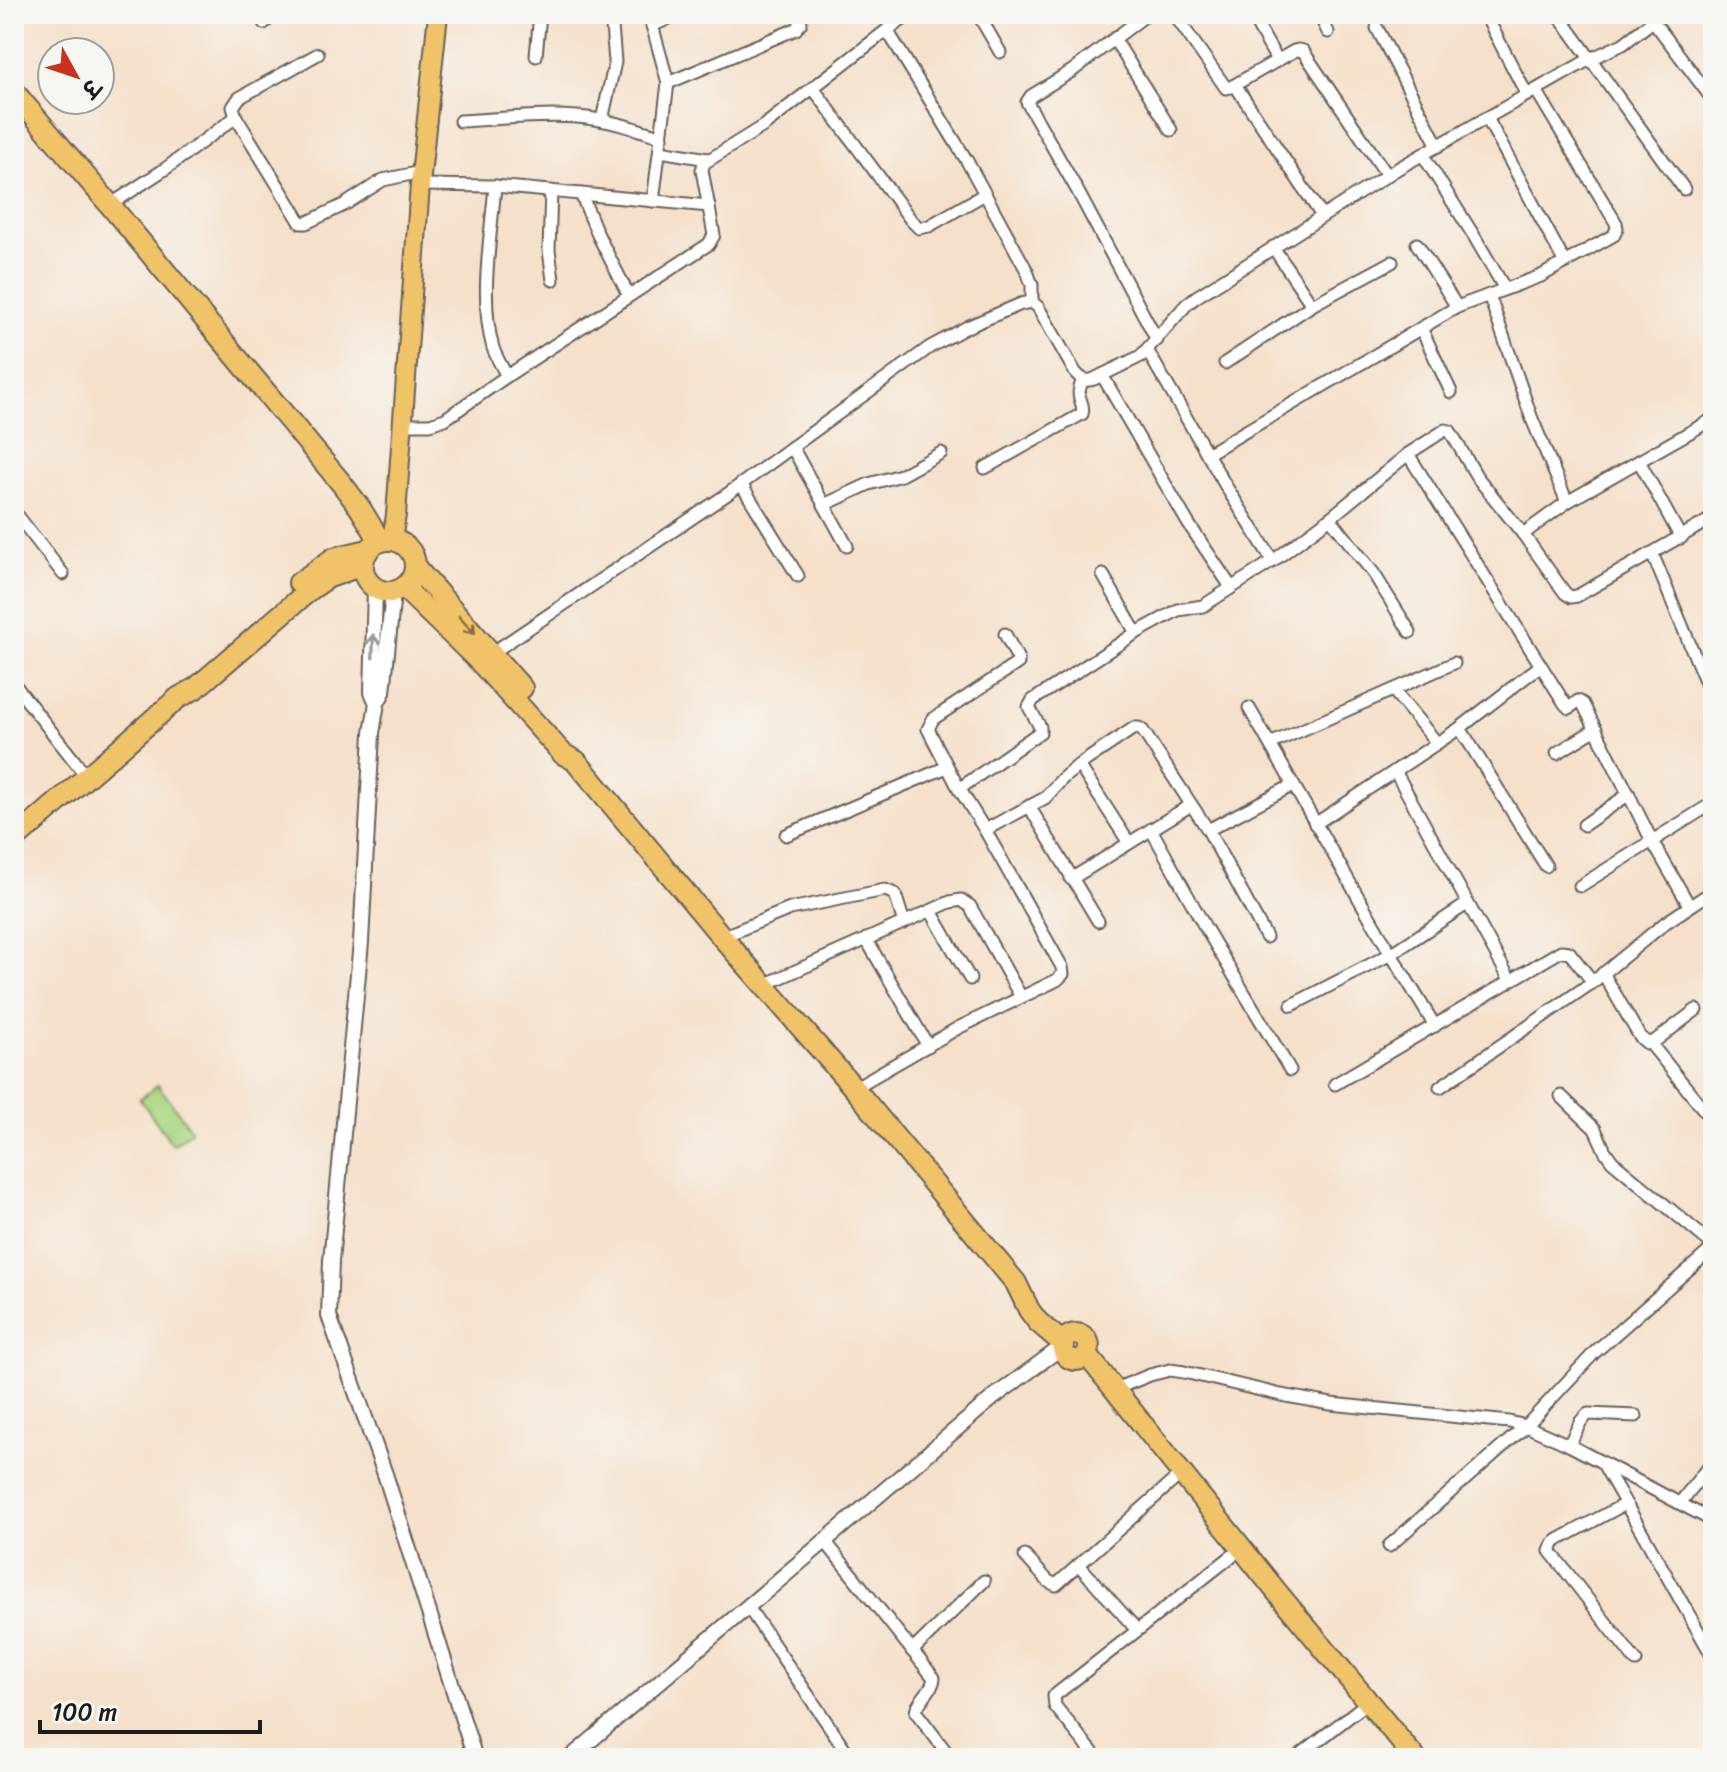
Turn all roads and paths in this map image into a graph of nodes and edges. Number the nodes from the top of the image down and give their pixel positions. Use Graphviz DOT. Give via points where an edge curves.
graph roads {
  1 [pos="275,14"];
  2 [pos="438,14"];
  3 [pos="540,14"];
  4 [pos="611,14"];
  5 [pos="678,14"];
  6 [pos="800,14"];
  7 [pos="911,14"];
  8 [pos="978,14"];
  9 [pos="1174,14"];
  10 [pos="1251,14"];
  11 [pos="1319,14"];
  12 [pos="1485,14"];
  13 [pos="1558,14"];
  14 [pos="1145,15"];
  15 [pos="1654,16"];
  16 [pos="651,20"];
  17 [pos="264,23"];
  18 [pos="1377,28"];
  19 [pos="887,30"];
  20 [pos="1328,32"];
  21 [pos="1115,40"];
  22 [pos="1000,52"];
  23 [pos="318,54"];
  24 [pos="536,56"];
  25 [pos="1590,59"];
  26 [pos="1277,60"];
  27 [pos="668,83"];
  28 [pos="1235,85"];
  29 [pos="813,88"];
  30 [pos="14,92"];
  31 [pos="1531,93"];
  32 [pos="1713,100"];
  33 [pos="236,117"];
  34 [pos="1487,118"];
  35 [pos="602,120"];
  36 [pos="460,121"];
  37 [pos="1171,130"];
  38 [pos="662,137"];
  39 [pos="1438,146"];
  40 [pos="660,151"];
  41 [pos="1423,155"];
  42 [pos="708,159"];
  43 [pos="1387,175"];
  44 [pos="420,178"];
  45 [pos="495,186"];
  46 [pos="1684,189"];
  47 [pos="551,191"];
  48 [pos="581,194"];
  49 [pos="985,194"];
  50 [pos="653,201"];
  51 [pos="110,205"];
  52 [pos="709,206"];
  53 [pos="1322,216"];
  54 [pos="1417,244"];
  55 [pos="1273,247"];
  56 [pos="1392,262"];
  57 [pos="1565,263"];
  58 [pos="553,280"];
  59 [pos="1505,289"];
  60 [pos="1489,295"];
  61 [pos="629,296"];
  62 [pos="1032,302"];
  63 [pos="1312,305"];
  64 [pos="1457,307"];
  65 [pos="1421,328"];
  66 [pos="1157,340"];
  67 [pos="1147,350"];
  68 [pos="1225,363"];
  69 [pos="1102,375"];
  70 [pos="507,376"];
  71 [pos="1083,380"];
  72 [pos="1451,392"];
  73 [pos="1713,419"];
  74 [pos="401,424"];
  75 [pos="792,447"];
  76 [pos="941,453"];
  77 [pos="1207,454"];
  78 [pos="1408,454"];
  79 [pos="1639,461"];
  80 [pos="985,468"];
  81 [pos="741,484"];
  82 [pos="1567,502"];
  83 [pos="824,505"];
  84 [pos="14,511"];
  85 [pos="1330,518"];
  86 [pos="1713,518"];
  87 [pos="1523,534"];
  88 [pos="1681,538"];
  89 [pos="847,546"];
  90 [pos="376,549"];
  91 [pos="1652,553"];
  92 [pos="1273,561"];
  93 [pos="415,567"];
  94 [pos="63,574"];
  95 [pos="1103,575"];
  96 [pos="798,576"];
  97 [pos="1231,587"];
  98 [pos="390,590"];
  99 [pos="1410,632"];
  100 [pos="1136,633"];
  101 [pos="1005,634"];
  102 [pos="492,653"];
  103 [pos="1454,663"];
  104 [pos="1540,666"];
  105 [pos="14,684"];
  106 [pos="1393,690"];
  107 [pos="1713,700"];
  108 [pos="1249,708"];
  109 [pos="1460,728"];
  110 [pos="1596,729"];
  111 [pos="1437,743"];
  112 [pos="1270,744"];
  113 [pos="1557,753"];
  114 [pos="576,761"];
  115 [pos="1079,765"];
  116 [pos="947,767"];
  117 [pos="1395,771"];
  118 [pos="87,777"];
  119 [pos="1293,785"];
  120 [pos="959,789"];
  121 [pos="1629,794"];
  122 [pos="1713,803"];
  123 [pos="1191,805"];
  124 [pos="1029,806"];
  125 [pos="1315,824"];
  126 [pos="1584,825"];
  127 [pos="1151,829"];
  128 [pos="985,830"];
  129 [pos="1208,830"];
  130 [pos="786,835"];
  131 [pos="14,840"];
  132 [pos="1652,841"];
  133 [pos="1129,843"];
  134 [pos="1546,866"];
  135 [pos="1071,879"];
  136 [pos="1580,886"];
  137 [pos="1713,891"];
  138 [pos="1467,904"];
  139 [pos="1689,905"];
  140 [pos="931,911"];
  141 [pos="1098,921"];
  142 [pos="904,923"];
  143 [pos="722,937"];
  144 [pos="1266,937"];
  145 [pos="866,939"];
  146 [pos="1391,954"];
  147 [pos="1603,973"];
  148 [pos="970,979"];
  149 [pos="1510,980"];
  150 [pos="1593,982"];
  151 [pos="764,985"];
  152 [pos="1021,997"];
  153 [pos="1292,1005"];
  154 [pos="1696,1010"];
  155 [pos="1435,1026"];
  156 [pos="1650,1043"];
  157 [pos="928,1046"];
  158 [pos="1290,1070"];
  159 [pos="1335,1084"];
  160 [pos="1440,1087"];
  161 [pos="854,1088"];
  162 [pos="1561,1096"];
  163 [pos="1713,1121"];
  164 [pos="1713,1246"];
  165 [pos="1064,1345"];
  166 [pos="1115,1389"];
  167 [pos="1636,1416"];
  168 [pos="1526,1426"];
  169 [pos="1569,1445"];
  170 [pos="1601,1461"];
  171 [pos="1713,1461"];
  172 [pos="1181,1474"];
  173 [pos="1680,1503"];
  174 [pos="1625,1504"];
  175 [pos="1713,1521"];
  176 [pos="825,1541"];
  177 [pos="1389,1546"];
  178 [pos="1242,1548"];
  179 [pos="1025,1556"];
  180 [pos="1079,1565"];
  181 [pos="984,1581"];
  182 [pos="748,1607"];
  183 [pos="1137,1630"];
  184 [pos="912,1651"];
  185 [pos="1713,1657"];
  186 [pos="1636,1661"];
  187 [pos="1368,1702"];
  188 [pos="475,1758"];
  189 [pos="570,1758"];
  190 [pos="851,1758"];
  191 [pos="951,1758"];
  192 [pos="1097,1758"];
  193 [pos="1296,1758"];
  194 [pos="1415,1758"];
  1 -- 17 [label="street"];
  2 -- 44 [label="main road"];
  3 -- 24 [label="street"];
  4 -- 35 [label="street" via="615,62"];
  5 -- 16 [label="street"];
  6 -- 27 [label="street" via="796,29"];
  7 -- 19 [label="street"];
  8 -- 22 [label="street"];
  9 -- 28 [label="street" via="1222,84"];
  10 -- 26 [label="street"];
  11 -- 20 [label="street"];
  12 -- 31 [label="street"];
  13 -- 25 [label="street"];
  14 -- 21 [label="street"];
  15 -- 25 [label="street" via="1623,44"];
  15 -- 32 [label="street"];
  16 -- 27 [label="street"];
  18 -- 39 [label="street"];
  19 -- 29 [label="street"];
  19 -- 49 [label="street"];
  21 -- 37 [label="street"];
  21 -- 66 [label="street" via="1027,102"];
  23 -- 33 [label="street" via="239,98 233,107"];
  25 -- 31 [label="street"];
  25 -- 46 [label="street"];
  26 -- 28 [label="street"];
  26 -- 43 [label="street" via="1303,51"];
  27 -- 38 [label="street"];
  28 -- 53 [label="street"];
  29 -- 42 [label="street"];
  29 -- 49 [label="street" via="919,228"];
  30 -- 51 [label="highway"];
  31 -- 34 [label="street"];
  31 -- 57 [label="street" via="1617,228 1611,238"];
  33 -- 44 [label="street" via="303,224 383,180"];
  33 -- 51 [label="street"];
  34 -- 39 [label="street"];
  34 -- 57 [label="street"];
  35 -- 36 [label="street" via="548,116"];
  35 -- 38 [label="street"];
  38 -- 40 [label="street"];
  39 -- 41 [label="street"];
  40 -- 42 [label="street"];
  40 -- 50 [label="street"];
  41 -- 43 [label="street"];
  41 -- 59 [label="street"];
  42 -- 52 [label="street" via="702,170"];
  43 -- 53 [label="street"];
  44 -- 45 [label="street"];
  44 -- 74 [label="main road"];
  45 -- 47 [label="street"];
  45 -- 70 [label="street" via="487,306 493,348"];
  47 -- 48 [label="street"];
  47 -- 58 [label="street"];
  48 -- 50 [label="street"];
  48 -- 61 [label="street"];
  49 -- 62 [label="street" via="1027,271"];
  50 -- 52 [label="street"];
  51 -- 90 [label="highway" via="342,484 360,508"];
  52 -- 61 [label="street" via="712,241"];
  53 -- 55 [label="street"];
  54 -- 64 [label="street"];
  55 -- 63 [label="street"];
  55 -- 66 [label="street" via="1187,304"];
  56 -- 63 [label="street"];
  57 -- 59 [label="street"];
  59 -- 60 [label="street"];
  60 -- 64 [label="street"];
  60 -- 82 [label="street"];
  61 -- 70 [label="street"];
  62 -- 71 [label="street"];
  62 -- 75 [label="street" via="930,347"];
  63 -- 68 [label="street"];
  64 -- 65 [label="street"];
  65 -- 72 [label="street"];
  65 -- 77 [label="street"];
  66 -- 67 [label="street"];
  67 -- 69 [label="street"];
  67 -- 77 [label="street"];
  69 -- 71 [label="street"];
  69 -- 97 [label="street"];
  70 -- 74 [label="street" via="441,421"];
  71 -- 80 [label="street" via="1078,391 1082,414"];
  73 -- 79 [label="street"];
  74 -- 90 [label="main road" via="396,515"];
  75 -- 81 [label="street"];
  75 -- 83 [label="street"];
  76 -- 83 [label="street"];
  77 -- 92 [label="street"];
  78 -- 85 [label="street"];
  78 -- 87 [label="street" via="1450,431 1477,477"];
  78 -- 104 [label="street"];
  79 -- 82 [label="street"];
  79 -- 88 [label="street"];
  81 -- 96 [label="street"];
  81 -- 102 [label="street"];
  82 -- 87 [label="street"];
  83 -- 89 [label="street"];
  84 -- 94 [label="street"];
  85 -- 92 [label="street"];
  85 -- 99 [label="street"];
  86 -- 88 [label="street"];
  87 -- 91 [label="street" via="1571,597"];
  88 -- 91 [label="street"];
  90 -- 93 [label="highway" via="406,546"];
  90 -- 98 [label="highway" via="363,574 368,582"];
  90 -- 118 [label="highway" via="311,589"];
  91 -- 107 [label="street"];
  92 -- 97 [label="street"];
  93 -- 98 [label="highway" via="410,583"];
  93 -- 102 [label="highway, one-way"];
  95 -- 100 [label="street"];
  97 -- 100 [label="street" via="1203,606 1178,610"];
  98 -- 114 [label="highway" via="480,662 563,754"];
  98 -- 188 [label="street" via="383,692 372,733 361,942 329,1316"];
  100 -- 120 [label="street" via="1031,701 1040,732"];
  101 -- 116 [label="street" via="1017,664 928,726"];
  102 -- 114 [label="highway" via="571,746"];
  103 -- 106 [label="street"];
  104 -- 109 [label="street"];
  104 -- 110 [label="street" via="1567,707 1581,702"];
  105 -- 118 [label="street"];
  106 -- 111 [label="street"];
  106 -- 112 [label="street"];
  108 -- 112 [label="street"];
  109 -- 111 [label="street"];
  109 -- 134 [label="street"];
  110 -- 113 [label="street"];
  110 -- 121 [label="street"];
  111 -- 117 [label="street"];
  112 -- 119 [label="street"];
  114 -- 143 [label="highway"];
  115 -- 123 [label="street" via="1139,728"];
  115 -- 124 [label="street"];
  115 -- 133 [label="street"];
  116 -- 120 [label="street"];
  116 -- 130 [label="street"];
  117 -- 125 [label="street"];
  117 -- 138 [label="street"];
  118 -- 131 [label="highway"];
  119 -- 125 [label="street"];
  119 -- 129 [label="street"];
  120 -- 128 [label="street"];
  121 -- 126 [label="street"];
  121 -- 132 [label="street"];
  122 -- 132 [label="street"];
  123 -- 127 [label="street"];
  123 -- 129 [label="street"];
  124 -- 128 [label="street"];
  124 -- 135 [label="street"];
  125 -- 146 [label="street"];
  127 -- 133 [label="street"];
  127 -- 158 [label="street"];
  128 -- 152 [label="street" via="1063,969 1060,978"];
  129 -- 144 [label="street"];
  132 -- 136 [label="street"];
  132 -- 139 [label="street"];
  133 -- 135 [label="street"];
  135 -- 141 [label="street"];
  137 -- 139 [label="street"];
  138 -- 146 [label="street"];
  138 -- 149 [label="street"];
  139 -- 147 [label="street"];
  140 -- 142 [label="street"];
  140 -- 148 [label="street"];
  140 -- 152 [label="street" via="957,900 967,903"];
  142 -- 143 [label="street" via="895,894 885,890 790,909"];
  142 -- 145 [label="street"];
  143 -- 151 [label="highway"];
  145 -- 151 [label="street"];
  145 -- 157 [label="street"];
  146 -- 153 [label="street"];
  146 -- 155 [label="street"];
  147 -- 150 [label="street"];
  147 -- 156 [label="street" via="1640,1037"];
  149 -- 150 [label="street" via="1565,951"];
  149 -- 155 [label="street"];
  150 -- 160 [label="street"];
  151 -- 161 [label="highway"];
  152 -- 157 [label="street"];
  154 -- 156 [label="street"];
  155 -- 159 [label="street"];
  156 -- 163 [label="street"];
  157 -- 161 [label="street"];
  161 -- 165 [label="highway" via="1016,1283 1038,1322"];
  162 -- 164 [label="street" via="1595,1129 1612,1161"];
  164 -- 168 [label="street" via="1595,1352"];
  165 -- 166 [label="highway" via="1071,1335 1084,1337 1089,1342 1087,1355"];
  165 -- 176 [label="street" via="994,1397"];
  166 -- 168 [label="street" via="1160,1372 1184,1372 1331,1404"];
  166 -- 172 [label="highway"];
  167 -- 169 [label="street" via="1588,1414"];
  168 -- 169 [label="street"];
  168 -- 177 [label="street"];
  169 -- 170 [label="street"];
  170 -- 173 [label="street"];
  170 -- 174 [label="street"];
  171 -- 173 [label="street"];
  172 -- 178 [label="highway"];
  172 -- 180 [label="street"];
  173 -- 175 [label="street"];
  174 -- 185 [label="street"];
  174 -- 186 [label="street" via="1558,1540 1550,1551"];
  176 -- 182 [label="street"];
  176 -- 184 [label="street"];
  178 -- 183 [label="street"];
  178 -- 187 [label="highway"];
  179 -- 180 [label="street" via="1053,1585"];
  180 -- 183 [label="street"];
  181 -- 184 [label="street"];
  182 -- 189 [label="street"];
  182 -- 190 [label="street"];
  183 -- 192 [label="street" via="1054,1696 1055,1706"];
  184 -- 191 [label="street" via="935,1680 916,1712"];
  187 -- 193 [label="street"];
  187 -- 194 [label="highway"];
}
